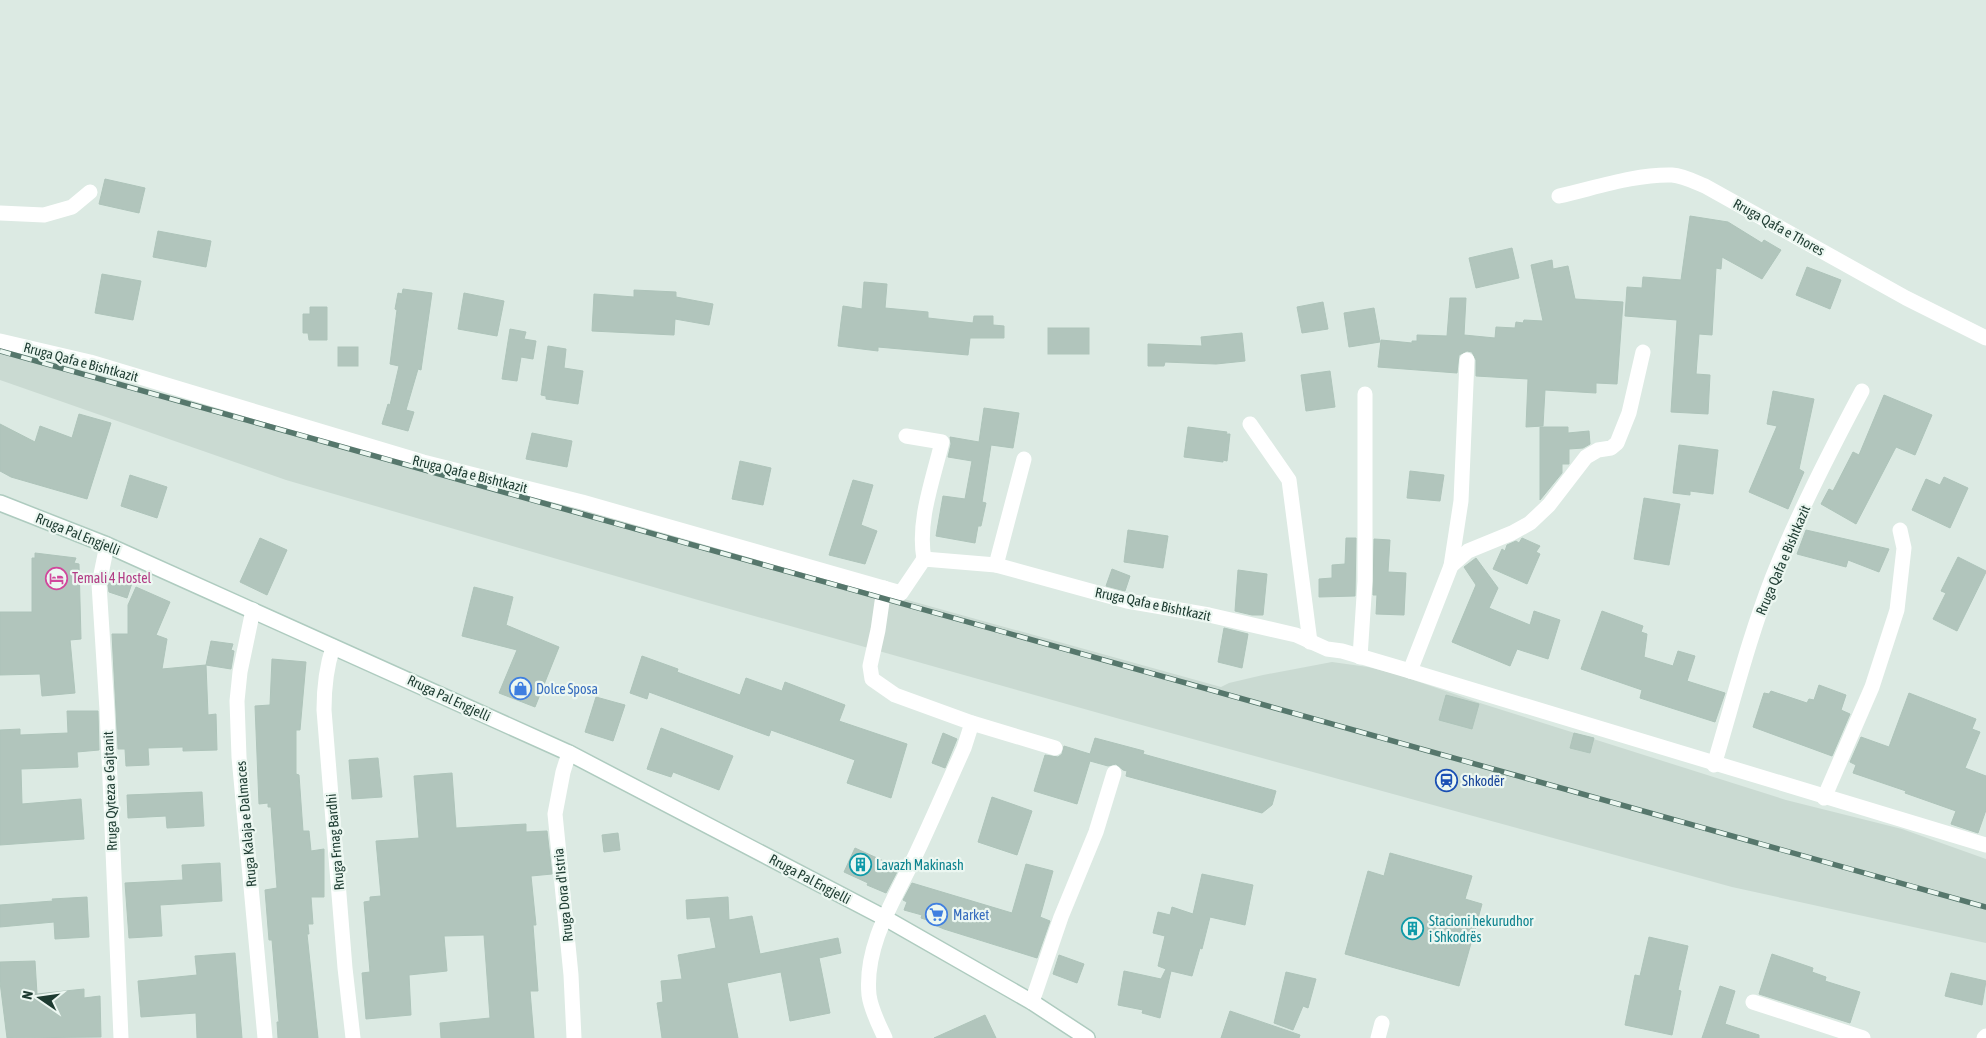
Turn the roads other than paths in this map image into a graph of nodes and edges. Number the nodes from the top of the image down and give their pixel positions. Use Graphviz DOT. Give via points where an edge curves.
graph roads {
  1 [pos="90,192"];
  2 [pos="1559,196"];
  3 [pos="0,213"];
  4 [pos="1986,338"];
  5 [pos="0,341"];
  6 [pos="1643,352"];
  7 [pos="1467,360"];
  8 [pos="1862,391"];
  9 [pos="1365,394"];
  10 [pos="1250,424"];
  11 [pos="906,436"];
  12 [pos="1024,460"];
  13 [pos="0,503"];
  14 [pos="1900,530"];
  15 [pos="107,545"];
  16 [pos="924,560"];
  17 [pos="996,565"];
  18 [pos="1451,566"];
  19 [pos="884,588"];
  20 [pos="253,610"];
  21 [pos="1310,642"];
  22 [pos="333,646"];
  23 [pos="1360,657"];
  24 [pos="1410,671"];
  25 [pos="972,723"];
  26 [pos="1055,748"];
  27 [pos="569,753"];
  28 [pos="1714,765"];
  29 [pos="1114,773"];
  30 [pos="1824,798"];
  31 [pos="1986,845"];
  32 [pos="885,918"];
  33 [pos="1032,1002"];
  34 [pos="1754,1002"];
  35 [pos="121,1038"];
  36 [pos="266,1038"];
  37 [pos="353,1038"];
  38 [pos="574,1038"];
  39 [pos="886,1038"];
  40 [pos="1087,1038"];
  41 [pos="1864,1038"];
  1 -- 3 [label="street" via="72,206 44,215"];
  2 -- 4 [label="street, Rruga Qafa e Thores" via="1646,176 1685,178"];
  5 -- 19 [label="street, Rruga Qafa e Bishtkazit" via="90,362 428,464 582,502"];
  6 -- 18 [label="street" via="1629,413 1618,443 1586,457 1530,523 1468,552"];
  7 -- 18 [label="street" via="1461,501"];
  8 -- 28 [label="street, Rruga Qafa e Bishtkazit" via="1773,576"];
  9 -- 23 [label="street" via="1365,581"];
  10 -- 21 [label="street" via="1289,480"];
  11 -- 16 [label="street" via="942,442 923,523"];
  12 -- 17 [label="street"];
  13 -- 15 [label="street, Rruga Pal Engjelli"];
  14 -- 30 [label="street" via="1904,548 1897,610 1872,687"];
  15 -- 20 [label="street, Rruga Pal Engjelli"];
  15 -- 35 [label="street, Rruga Qyteza e Gajtanit" via="99,584 108,710"];
  16 -- 17 [label="street, Rruga Qafa e Bishtkazit"];
  16 -- 19 [label="street, Rruga Qafa e Bishtkazit" via="901,593"];
  17 -- 21 [label="street, Rruga Qafa e Bishtkazit" via="1127,601 1259,626"];
  18 -- 24 [label="street"];
  19 -- 25 [label="street" via="870,666 872,679 895,695"];
  20 -- 22 [label="street, Rruga Pal Engjelli"];
  20 -- 36 [label="street, Rruga Kalaja e Dalmaces" via="240,672 238,718"];
  21 -- 23 [label="street, Rruga Qafa e Bishtkazit"];
  22 -- 27 [label="street, Rruga Pal Engjelli"];
  22 -- 37 [label="street, Rruga Frnag Bardhi" via="326,666 324,710"];
  23 -- 24 [label="street, Rruga Qafa e Bishtkazit"];
  24 -- 28 [label="street, Rruga Qafa e Bishtkazit"];
  25 -- 26 [label="street"];
  25 -- 32 [label="street" via="964,748"];
  27 -- 32 [label="street, Rruga Pal Engjelli"];
  27 -- 38 [label="street, Rruga Dora d'Istria" via="555,814"];
  28 -- 30 [label="street, Rruga Qafa e Bishtkazit"];
  29 -- 33 [label="street" via="1096,832"];
  30 -- 31 [label="street, Rruga Qafa e Bishtkazit"];
  32 -- 33 [label="street, Rruga Pal Engjelli"];
  32 -- 39 [label="street" via="872,954 869,989 874,1013"];
  33 -- 40 [label="street, Rruga Pal Engjelli"];
  34 -- 41 [label="street"];
}
